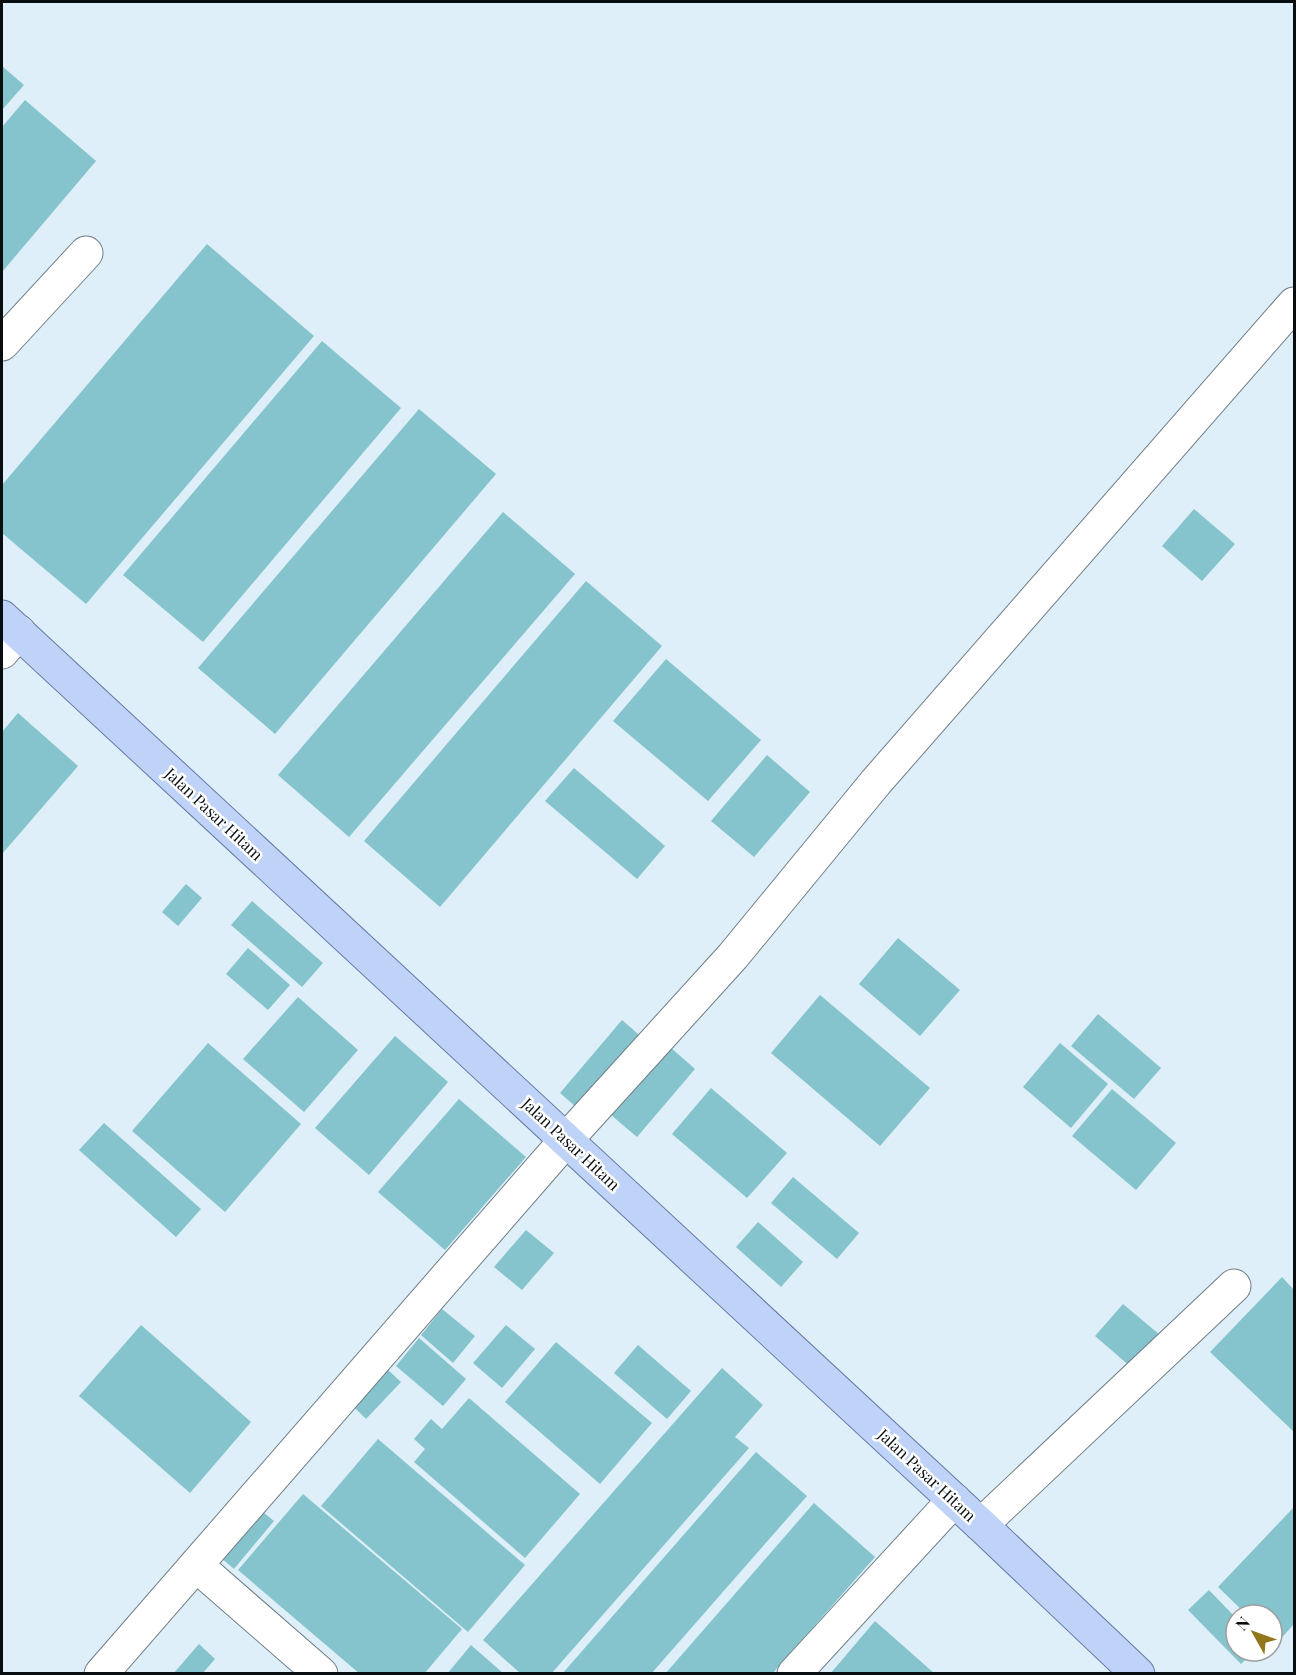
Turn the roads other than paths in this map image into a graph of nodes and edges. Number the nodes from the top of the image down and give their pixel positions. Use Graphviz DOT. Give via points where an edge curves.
graph roads {
  1 [pos="86,253"];
  2 [pos="1294,304"];
  3 [pos="2,344"];
  4 [pos="7,634"];
  5 [pos="566,1140"];
  6 [pos="1234,1286"];
  7 [pos="954,1500"];
  8 [pos="981,1525"];
  9 [pos="196,1565"];
  10 [pos="101,1674"];
  11 [pos="321,1674"];
  12 [pos="794,1674"];
  13 [pos="1138,1674"];
  1 -- 3 [label="street"];
  2 -- 5 [label="street" via="876,782 733,956"];
  4 -- 5 [label="main road, Jalan Pasar Hitam"];
  5 -- 7 [label="main road, Jalan Pasar Hitam"];
  5 -- 9 [label="street"];
  6 -- 8 [label="street"];
  7 -- 8 [label="main road, Jalan Pasar Hitam"];
  7 -- 12 [label="street"];
  8 -- 13 [label="main road, Jalan Pasar Hitam"];
  9 -- 10 [label="street"];
  9 -- 11 [label="street"];
}
